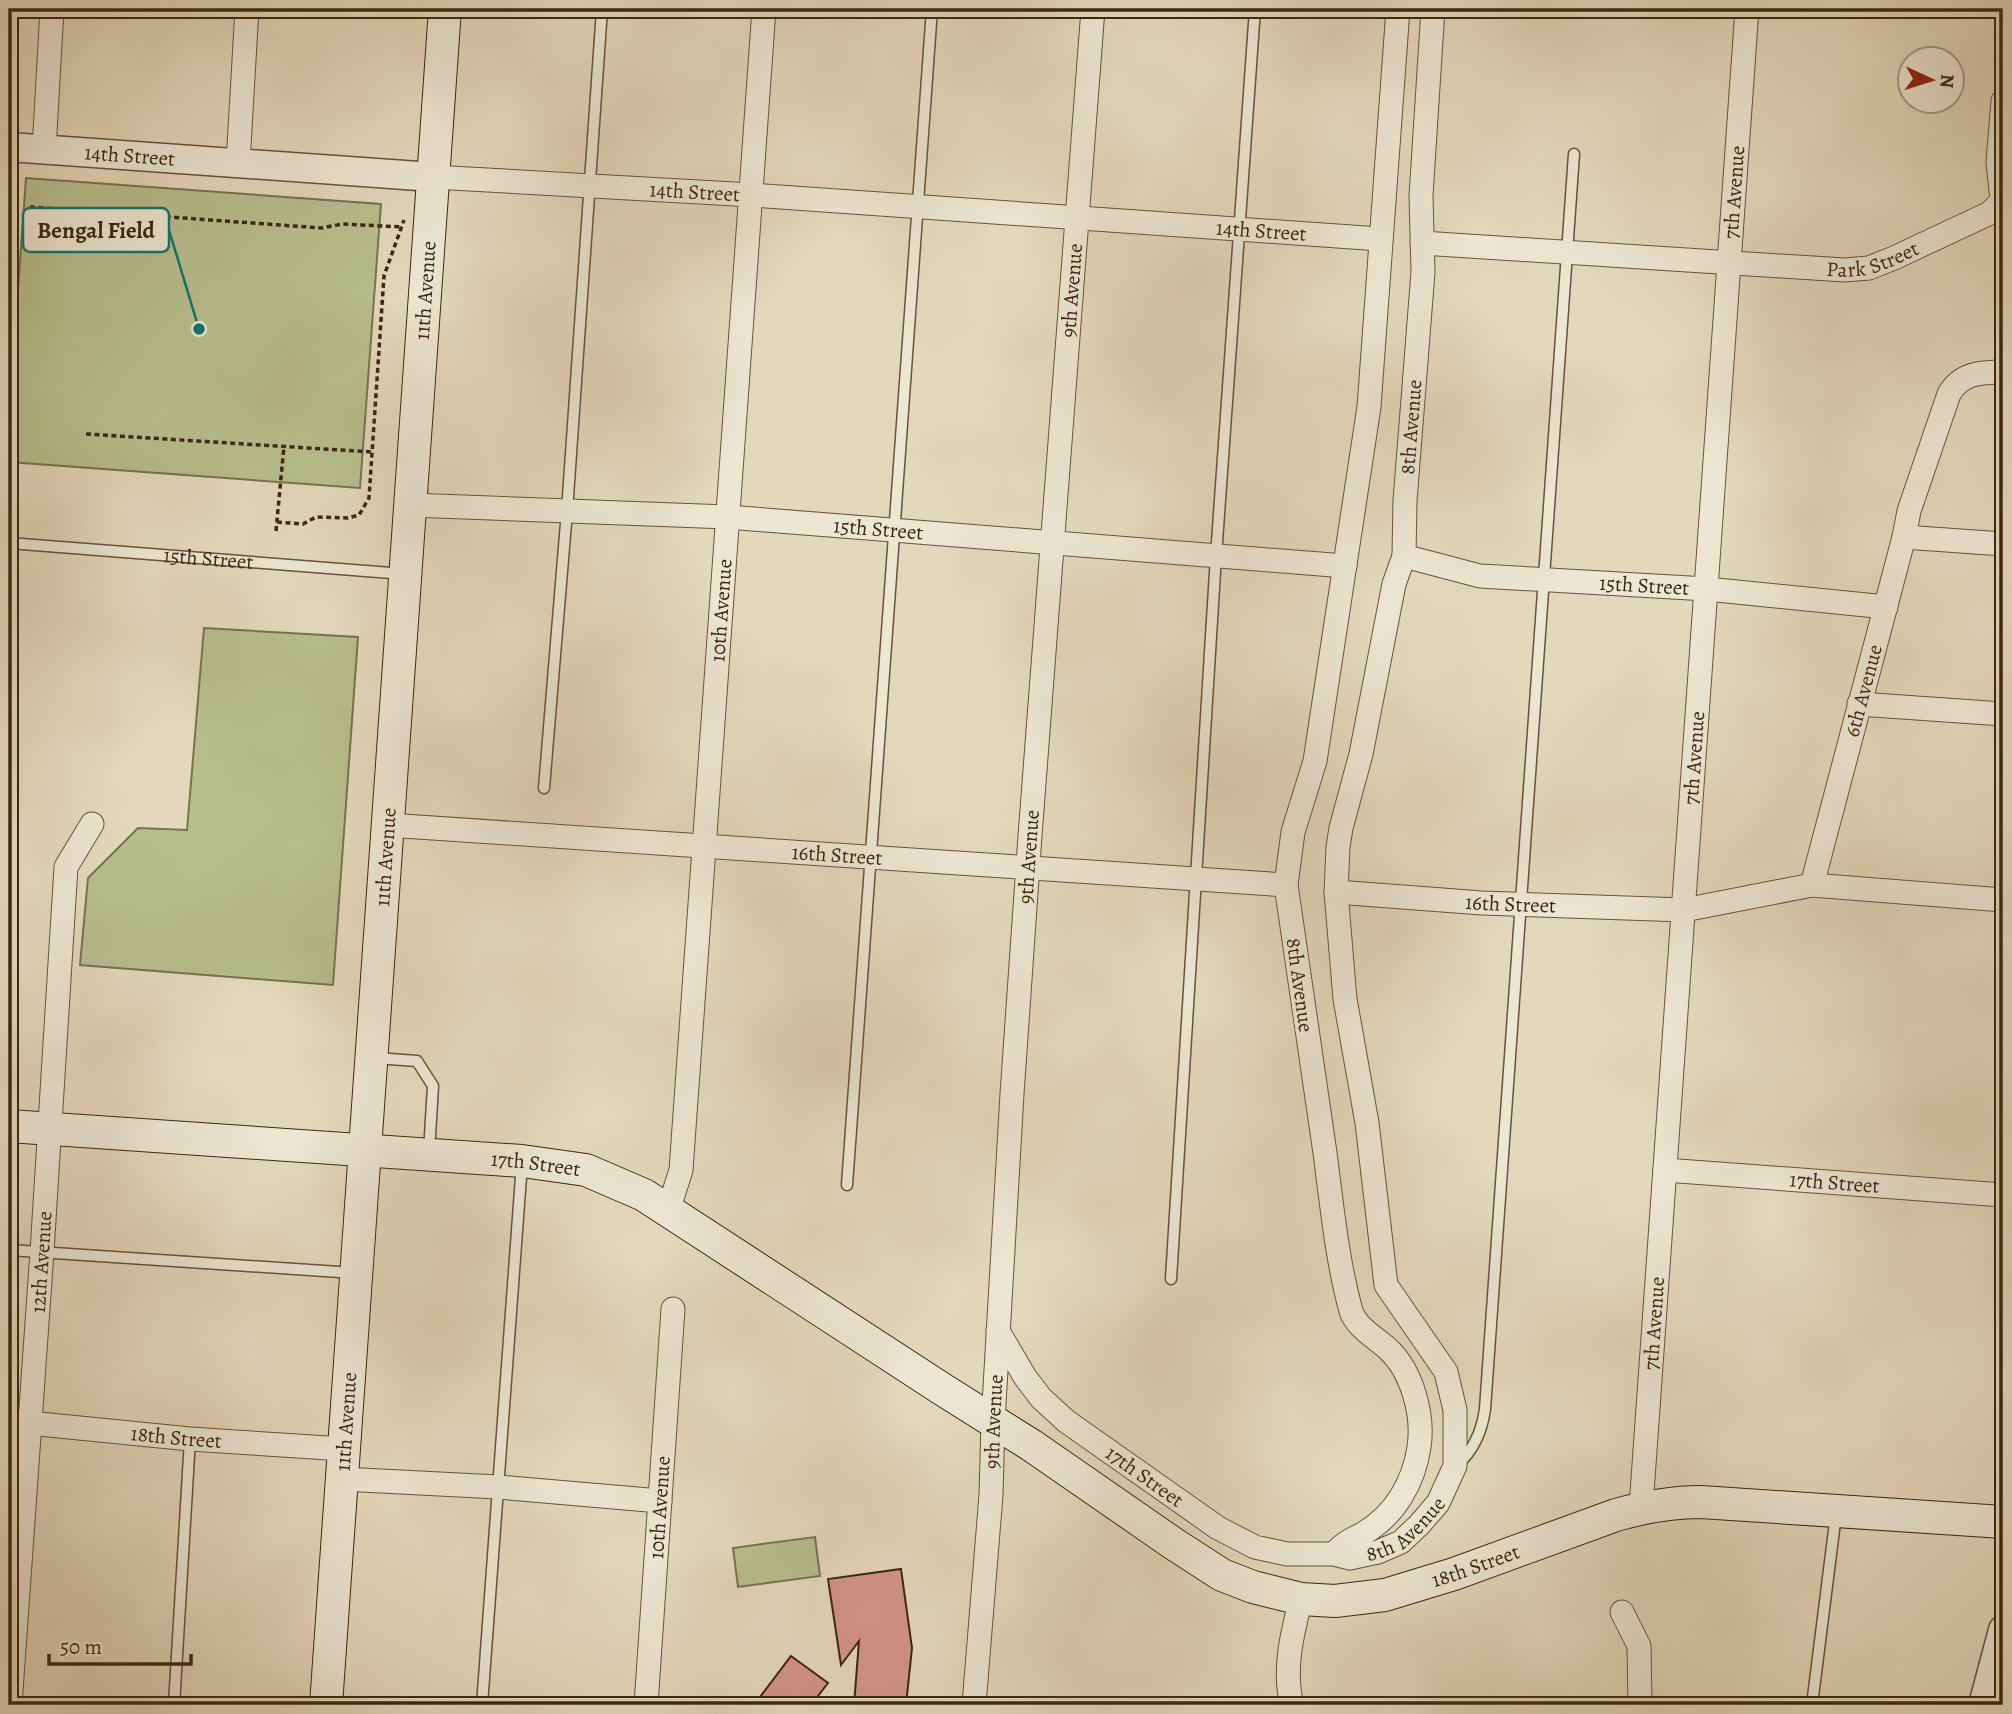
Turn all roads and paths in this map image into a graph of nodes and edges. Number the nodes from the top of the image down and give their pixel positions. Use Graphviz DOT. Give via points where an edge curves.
graph roads {
  1 [pos="52,9"];
  2 [pos="247,9"];
  3 [pos="445,9"];
  4 [pos="602,9"];
  5 [pos="764,9"];
  6 [pos="932,9"];
  7 [pos="1093,9"];
  8 [pos="1255,9"];
  9 [pos="1398,9"];
  10 [pos="1433,9"];
  11 [pos="1747,9"];
  12 [pos="2003,101"];
  13 [pos="9,147"];
  14 [pos="44,150"];
  15 [pos="1574,153"];
  16 [pos="238,163"];
  17 [pos="433,177"];
  18 [pos="589,186"];
  19 [pos="752,195"];
  20 [pos="2003,200"];
  21 [pos="30,207"];
  22 [pos="916,207"];
  23 [pos="406,212"];
  24 [pos="1078,219"];
  25 [pos="402,227"];
  26 [pos="1240,229"];
  27 [pos="1380,239"];
  28 [pos="1422,243"];
  29 [pos="1569,253"];
  30 [pos="1729,264"];
  31 [pos="2003,372"];
  32 [pos="86,434"];
  33 [pos="284,446"];
  34 [pos="372,452"];
  35 [pos="410,505"];
  36 [pos="567,511"];
  37 [pos="728,517"];
  38 [pos="277,523"];
  39 [pos="894,530"];
  40 [pos="276,531"];
  41 [pos="1904,537"];
  42 [pos="9,543"];
  43 [pos="1052,543"];
  44 [pos="2003,544"];
  45 [pos="1216,556"];
  46 [pos="1404,556"];
  47 [pos="1345,566"];
  48 [pos="405,575"];
  49 [pos="1545,580"];
  50 [pos="1707,589"];
  51 [pos="1886,607"];
  52 [pos="1859,704"];
  53 [pos="2003,714"];
  54 [pos="544,788"];
  55 [pos="92,824"];
  56 [pos="388,825"];
  57 [pos="706,846"];
  58 [pos="871,857"];
  59 [pos="1028,868"];
  60 [pos="1196,879"];
  61 [pos="1286,885"];
  62 [pos="1812,886"];
  63 [pos="1336,892"];
  64 [pos="2003,900"];
  65 [pos="1521,904"];
  66 [pos="1684,910"];
  67 [pos="372,1058"];
  68 [pos="9,1126"];
  69 [pos="50,1129"];
  70 [pos="365,1150"];
  71 [pos="429,1155"];
  72 [pos="522,1161"];
  73 [pos="1665,1170"];
  74 [pos="847,1185"];
  75 [pos="2003,1195"];
  76 [pos="668,1211"];
  77 [pos="9,1250"];
  78 [pos="42,1252"];
  79 [pos="356,1273"];
  80 [pos="1171,1279"];
  81 [pos="674,1309"];
  82 [pos="998,1331"];
  83 [pos="19,1422"];
  84 [pos="993,1422"];
  85 [pos="190,1439"];
  86 [pos="343,1464"];
  87 [pos="1455,1466"];
  88 [pos="498,1487"];
  89 [pos="660,1500"];
  90 [pos="1641,1507"];
  91 [pos="1836,1511"];
  92 [pos="2003,1522"];
  93 [pos="1334,1554"];
  94 [pos="1301,1599"];
  95 [pos="1622,1612"];
  96 [pos="2003,1629"];
  97 [pos="10,1705"];
  98 [pos="174,1705"];
  99 [pos="326,1705"];
  100 [pos="482,1705"];
  101 [pos="646,1705"];
  102 [pos="974,1705"];
  103 [pos="1292,1705"];
  104 [pos="1640,1705"];
  105 [pos="1812,1705"];
  106 [pos="1983,1705"];
  1 -- 14 [label="street"];
  2 -- 16 [label="street"];
  3 -- 17 [label="main road, 11th Avenue"];
  4 -- 18 [label="lane"];
  5 -- 19 [label="street, 10th Avenue"];
  6 -- 22 [label="lane"];
  7 -- 24 [label="street, 9th Avenue"];
  8 -- 26 [label="lane"];
  9 -- 27 [label="street, 8th Avenue"];
  10 -- 28 [label="street, 8th Avenue"];
  11 -- 30 [label="street, 7th Avenue"];
  12 -- 20 [label="street" via="1998,162"];
  13 -- 14 [label="street, 14th Street"];
  14 -- 16 [label="street, 14th Street"];
  15 -- 29 [label="lane"];
  16 -- 17 [label="street, 14th Street"];
  17 -- 18 [label="street, 14th Street"];
  17 -- 35 [label="main road, 11th Avenue"];
  18 -- 19 [label="street, 14th Street"];
  18 -- 36 [label="lane"];
  19 -- 22 [label="street, 14th Street"];
  19 -- 37 [label="street, 10th Avenue"];
  20 -- 30 [label="street, Park Street" via="1990,213 1869,268"];
  21 -- 25 [label="path" via="322,228 342,223"];
  22 -- 24 [label="street, 14th Street"];
  22 -- 39 [label="lane"];
  23 -- 25 [label="path"];
  24 -- 26 [label="street, 14th Street"];
  24 -- 43 [label="street, 9th Avenue"];
  25 -- 34 [label="path" via="384,276"];
  26 -- 27 [label="street, 14th Street"];
  26 -- 45 [label="lane"];
  27 -- 47 [label="street, 8th Avenue" via="1369,407"];
  28 -- 29 [label="street"];
  28 -- 46 [label="street, 8th Avenue"];
  29 -- 30 [label="street"];
  29 -- 49 [label="lane"];
  30 -- 50 [label="street, 7th Avenue"];
  31 -- 41 [label="street, 6th Avenue" via="1982,372 1955,383"];
  32 -- 33 [label="path"];
  33 -- 34 [label="path"];
  33 -- 38 [label="path"];
  34 -- 38 [label="path" via="369,498 359,514 316,517 303,524"];
  35 -- 36 [label="street, 15th Street"];
  35 -- 48 [label="main road, 11th Avenue"];
  36 -- 37 [label="street, 15th Street"];
  36 -- 54 [label="lane"];
  37 -- 39 [label="street, 15th Street"];
  37 -- 57 [label="street, 10th Avenue"];
  38 -- 40 [label="path"];
  39 -- 43 [label="street, 15th Street"];
  39 -- 58 [label="lane"];
  41 -- 44 [label="street"];
  41 -- 51 [label="street, 6th Avenue"];
  42 -- 48 [label="lane, 15th Street"];
  43 -- 45 [label="street, 15th Street"];
  43 -- 59 [label="street, 9th Avenue"];
  45 -- 47 [label="street, 15th Street"];
  45 -- 60 [label="lane"];
  46 -- 49 [label="street, 15th Street" via="1480,576"];
  46 -- 63 [label="street, 8th Avenue" via="1341,828"];
  47 -- 61 [label="street, 8th Avenue" via="1315,761 1293,832"];
  48 -- 56 [label="main road, 11th Avenue"];
  49 -- 50 [label="street, 15th Street"];
  49 -- 65 [label="lane"];
  50 -- 51 [label="street, 15th Street"];
  50 -- 66 [label="street, 7th Avenue"];
  51 -- 52 [label="street, 6th Avenue"];
  52 -- 53 [label="street"];
  52 -- 62 [label="street, 6th Avenue"];
  55 -- 69 [label="street, 12th Avenue" via="66,867"];
  56 -- 57 [label="street, 16th Street"];
  56 -- 67 [label="main road, 11th Avenue"];
  57 -- 58 [label="street, 16th Street"];
  57 -- 76 [label="street, 10th Avenue" via="681,1170"];
  58 -- 59 [label="street, 16th Street"];
  58 -- 74 [label="lane"];
  59 -- 60 [label="street, 16th Street"];
  59 -- 82 [label="street, 9th Avenue"];
  60 -- 61 [label="street, 16th Street"];
  60 -- 80 [label="lane"];
  61 -- 93 [label="street, 8th Avenue" via="1339,1253 1352,1314 1402,1366 1418,1406 1419,1447 1401,1499 1376,1525"];
  62 -- 64 [label="street"];
  62 -- 66 [label="street"];
  63 -- 65 [label="street, 16th Street"];
  63 -- 87 [label="street, 8th Avenue" via="1345,999 1367,1123 1386,1285 1446,1372 1455,1410"];
  65 -- 66 [label="street, 16th Street"];
  65 -- 87 [label="lane" via="1483,1422 1472,1448"];
  66 -- 73 [label="street, 7th Avenue"];
  67 -- 70 [label="main road, 11th Avenue"];
  67 -- 71 [label="lane" via="417,1060 433,1086"];
  68 -- 69 [label="main road, 17th Street"];
  69 -- 70 [label="main road, 17th Street"];
  69 -- 78 [label="street, 12th Avenue"];
  70 -- 71 [label="main road, 17th Street"];
  70 -- 79 [label="main road, 11th Avenue"];
  71 -- 72 [label="main road, 17th Street"];
  72 -- 76 [label="main road, 17th Street" via="586,1170 644,1195"];
  72 -- 88 [label="lane"];
  73 -- 75 [label="street, 17th Street"];
  73 -- 90 [label="street, 7th Avenue"];
  76 -- 84 [label="main road, 17th Street"];
  77 -- 78 [label="lane"];
  78 -- 79 [label="lane"];
  78 -- 83 [label="street, 12th Avenue"];
  79 -- 86 [label="main road, 11th Avenue"];
  81 -- 89 [label="street, 10th Avenue"];
  82 -- 84 [label="street, 9th Avenue"];
  82 -- 93 [label="street, 17th Street" via="1025,1377 1066,1421 1218,1528 1276,1552"];
  83 -- 85 [label="street, 18th Street"];
  83 -- 97 [label="street, 12th Avenue"];
  84 -- 94 [label="main road, 18th Street" via="1222,1574"];
  84 -- 102 [label="street, 9th Avenue"];
  85 -- 86 [label="street, 18th Street"];
  85 -- 98 [label="lane"];
  86 -- 88 [label="street, 18th Street"];
  86 -- 99 [label="main road, 11th Avenue"];
  87 -- 93 [label="street, 8th Avenue" via="1438,1503 1401,1542 1350,1558"];
  88 -- 89 [label="street, 18th Street"];
  88 -- 100 [label="lane"];
  89 -- 101 [label="street, 10th Avenue"];
  90 -- 91 [label="main road, 18th Street" via="1701,1502"];
  90 -- 94 [label="main road, 18th Street" via="1385,1595 1335,1601"];
  91 -- 92 [label="main road, 18th Street"];
  91 -- 105 [label="lane"];
  94 -- 103 [label="street" via="1288,1670"];
  95 -- 104 [label="street" via="1639,1646"];
  96 -- 106 [label="street"];
}
